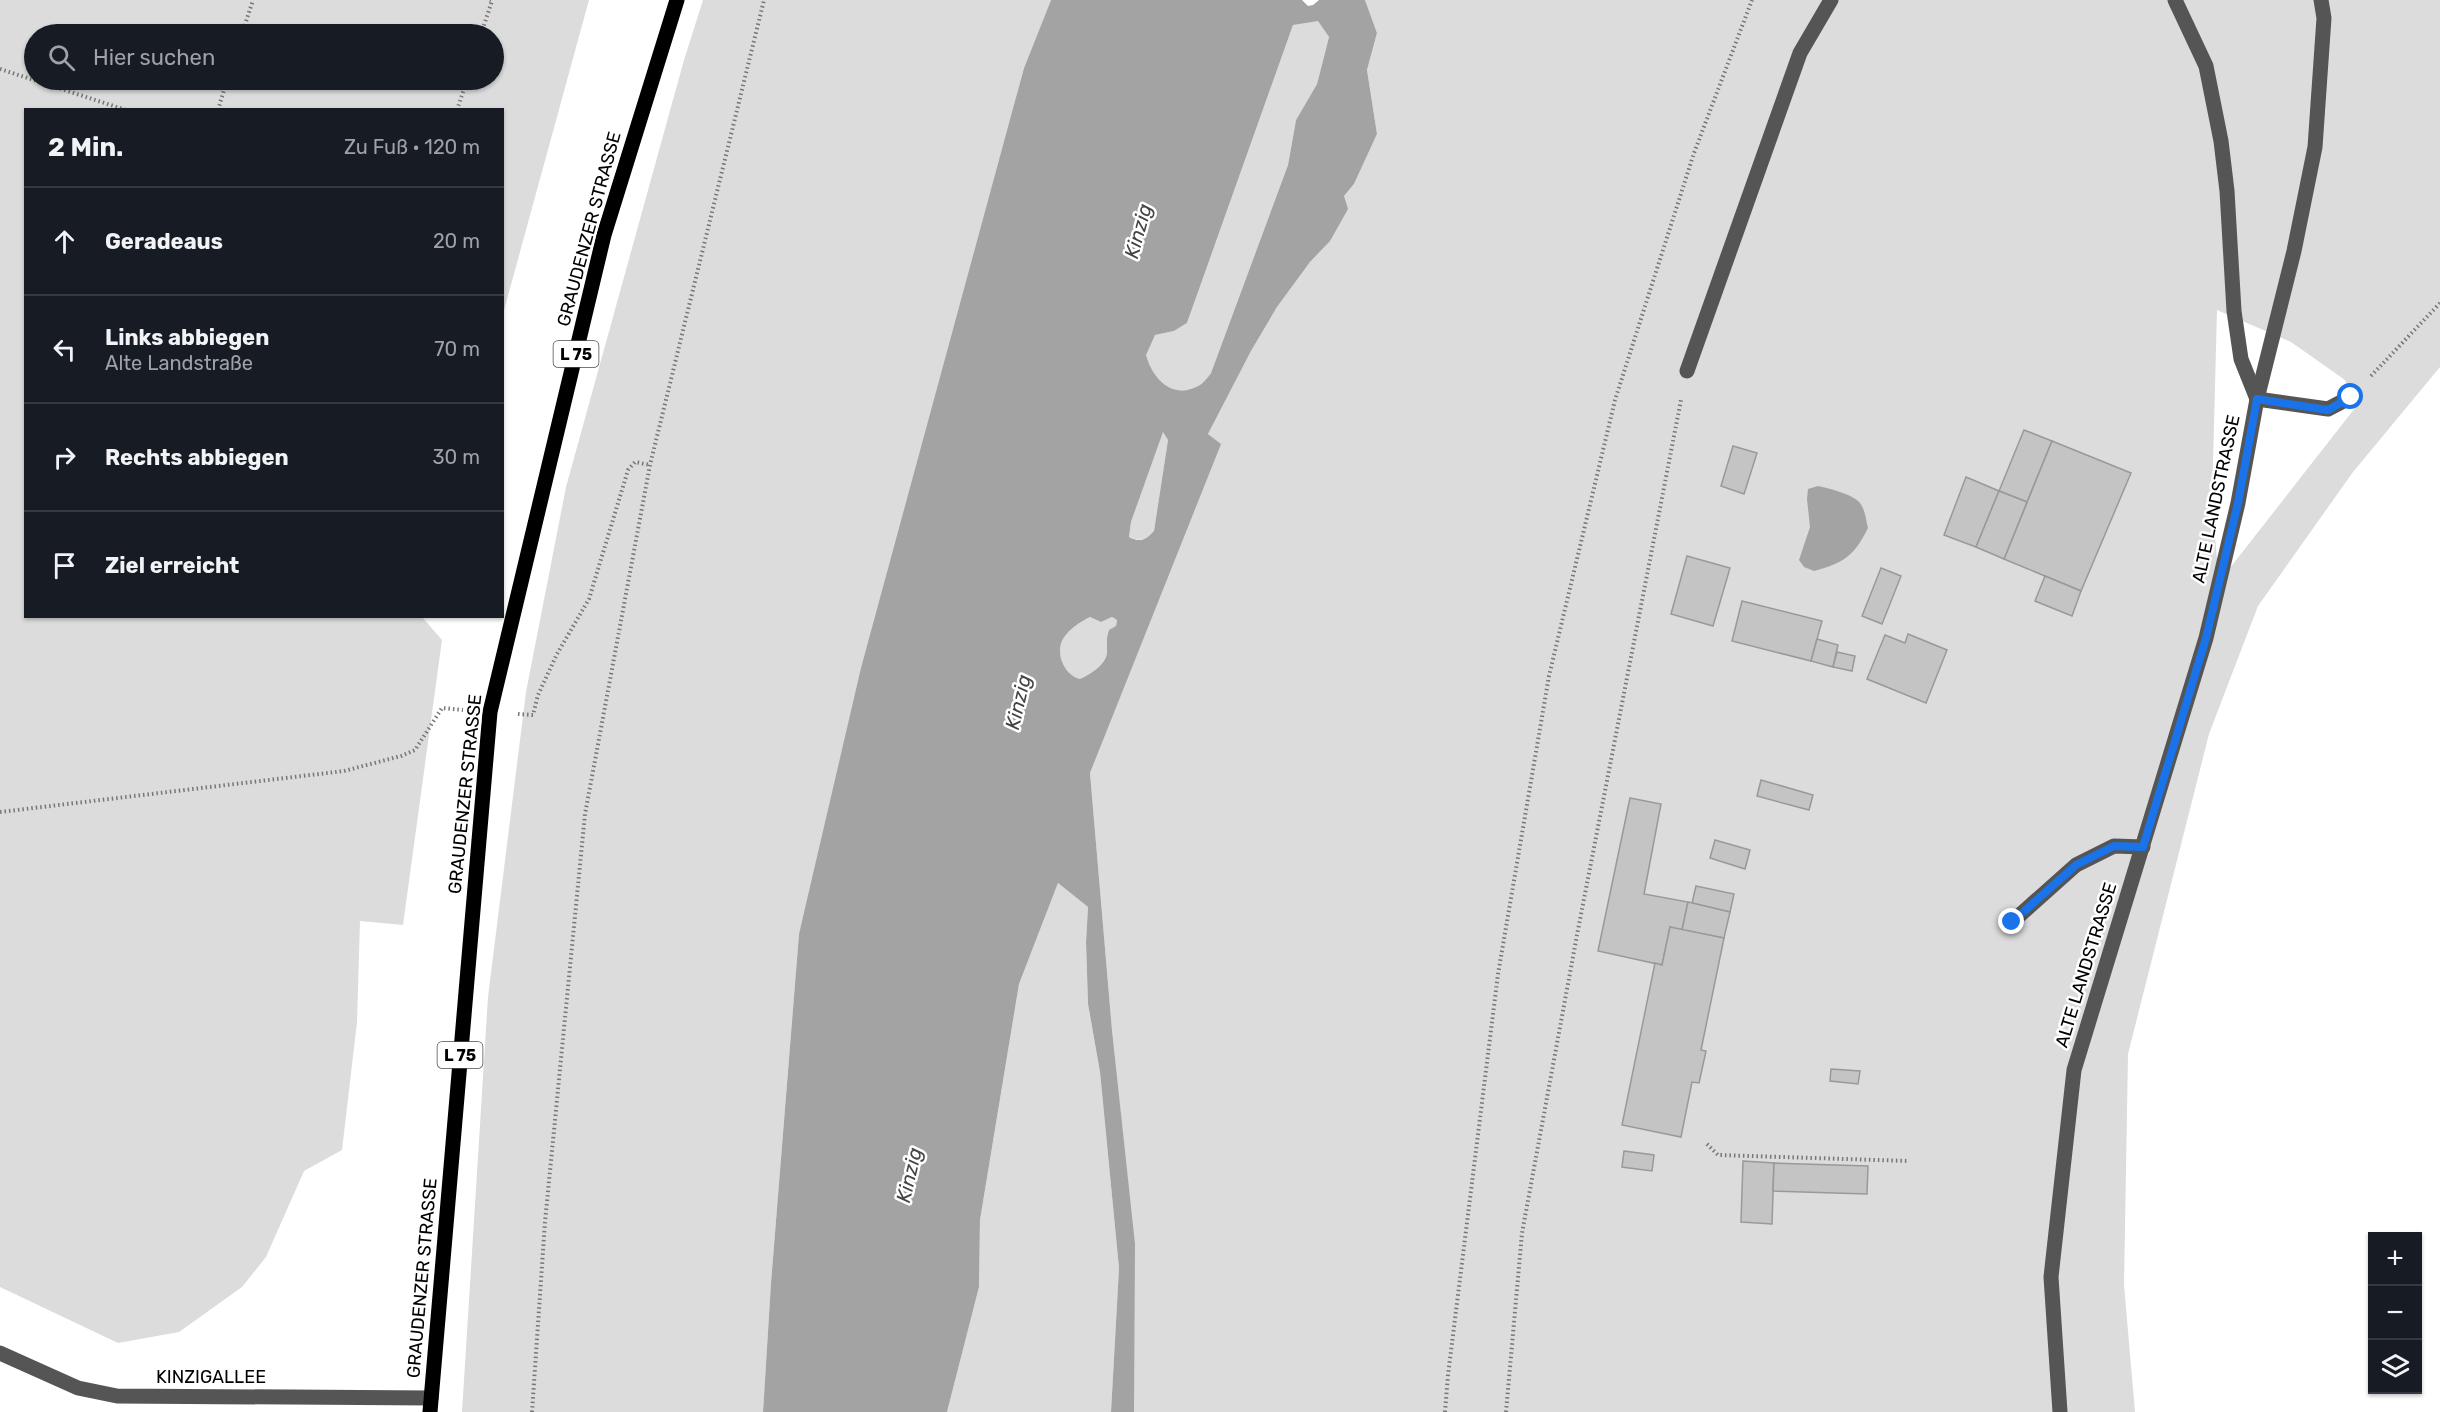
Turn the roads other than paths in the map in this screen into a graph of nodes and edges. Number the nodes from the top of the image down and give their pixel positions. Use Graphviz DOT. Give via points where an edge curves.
graph roads {
  1 [pos="677,0"];
  2 [pos="1831,0"];
  3 [pos="2175,0"];
  4 [pos="2321,0"];
  5 [pos="1687,371"];
  6 [pos="2351,397"];
  7 [pos="2257,399"];
  8 [pos="2143,847"];
  9 [pos="2012,922"];
  10 [pos="0,1353"];
  11 [pos="431,1405"];
  12 [pos="2060,1412"];
  1 -- 11 [label="main road, GRAUDENZER STRASSE / L 75" via="604,235 490,712"];
  2 -- 5 [label="street" via="1800,54"];
  3 -- 7 [label="street" via="2206,66 2227,191 2241,359"];
  4 -- 7 [label="street, ALTE LANDSTRASSE" via="2324,18 2315,147"];
  6 -- 7 [label="street" via="2328,410"];
  7 -- 8 [label="street, ALTE LANDSTRASSE" via="2238,503 2206,638"];
  8 -- 9 [label="street" via="2114,846 2076,865"];
  8 -- 12 [label="street, ALTE LANDSTRASSE" via="2074,1070 2051,1277"];
  10 -- 11 [label="street, KINZIGALLEE" via="78,1389 117,1396"];
}
